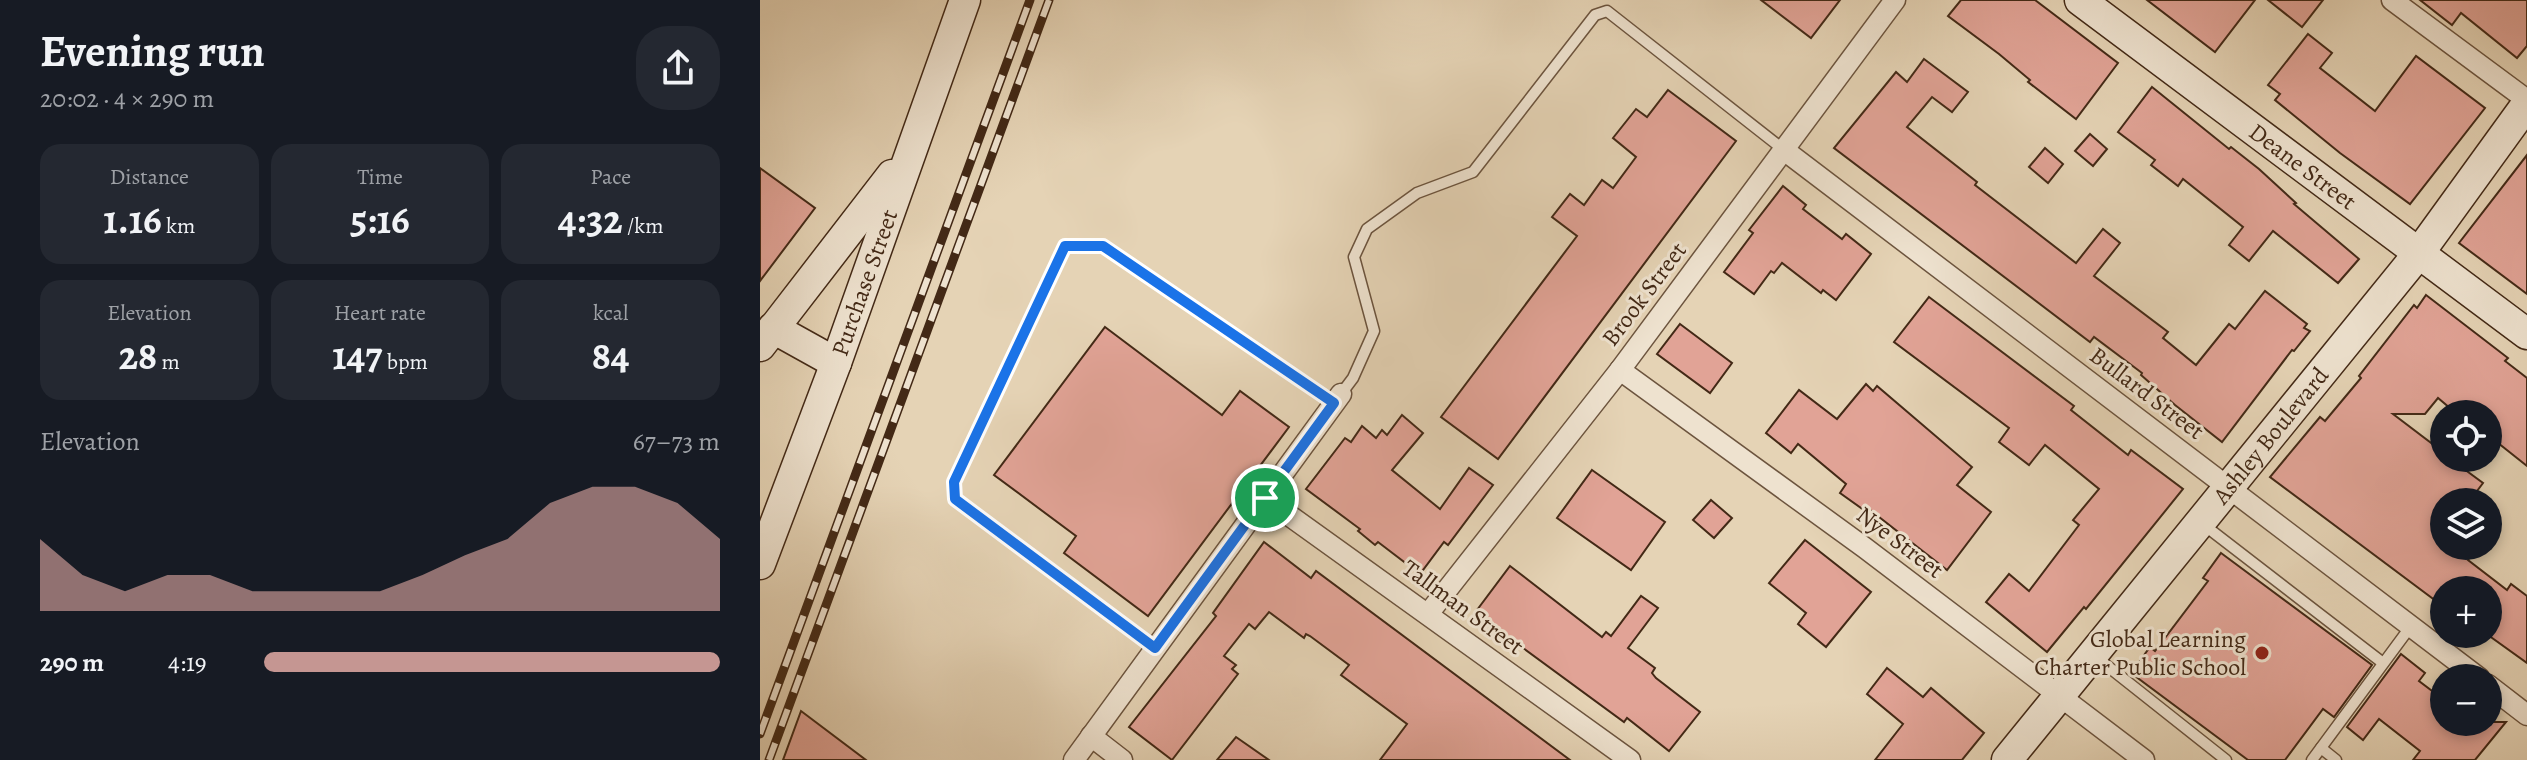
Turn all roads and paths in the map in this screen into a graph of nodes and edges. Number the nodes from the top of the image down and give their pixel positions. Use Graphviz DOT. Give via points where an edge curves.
graph roads {
  1 [pos="965,0"];
  2 [pos="1895,0"];
  3 [pos="2080,0"];
  4 [pos="2392,0"];
  5 [pos="2527,102"];
  6 [pos="1784,150"];
  7 [pos="908,154"];
  8 [pos="2419,253"];
  9 [pos="2527,334"];
  10 [pos="767,337"];
  11 [pos="836,363"];
  12 [pos="1620,370"];
  13 [pos="1337,398"];
  14 [pos="2229,486"];
  15 [pos="1265,498"];
  16 [pos="2200,522"];
  17 [pos="760,564"];
  18 [pos="1428,614"];
  19 [pos="2411,626"];
  20 [pos="1155,648"];
  21 [pos="2092,654"];
  22 [pos="2383,663"];
  23 [pos="2461,664"];
  24 [pos="2058,696"];
  25 [pos="2502,696"];
  26 [pos="2527,715"];
  27 [pos="1091,736"];
  28 [pos="2321,748"];
  29 [pos="1074,760"];
  30 [pos="1122,760"];
  31 [pos="1630,760"];
  32 [pos="2007,760"];
  33 [pos="2144,760"];
  34 [pos="2226,760"];
  35 [pos="2312,760"];
  36 [pos="2336,760"];
  1 -- 7 [label="main road, Purchase Street"];
  2 -- 6 [label="street, Brook Street"];
  3 -- 8 [label="main road, Deane Street"];
  4 -- 5 [label="street"];
  5 -- 8 [label="main road, Ashley Boulevard"];
  6 -- 12 [label="street, Brook Street"];
  6 -- 13 [label="lane" via="1607,11 1595,15 1473,172 1417,193 1367,229 1354,257 1374,331 1353,378"];
  6 -- 14 [label="street, Bullard Street"];
  7 -- 10 [label="main road"];
  7 -- 11 [label="main road, Purchase Street"];
  8 -- 9 [label="main road, Deane Street"];
  8 -- 14 [label="main road, Ashley Boulevard"];
  10 -- 11 [label="main road"];
  11 -- 17 [label="main road, Purchase Street"];
  12 -- 18 [label="street, Brook Street"];
  12 -- 24 [label="street, Nye Street"];
  13 -- 15 [label="street"];
  13 -- 20 [label="lane" via="1103,246 1065,246 954,482 955,499"];
  14 -- 16 [label="main road, Ashley Boulevard"];
  14 -- 19 [label="street, Bullard Street"];
  15 -- 18 [label="street, Tallman Street"];
  15 -- 20 [label="street"];
  16 -- 21 [label="main road, Ashley Boulevard"];
  16 -- 22 [label="lane"];
  18 -- 31 [label="street, Tallman Street"];
  19 -- 22 [label="lane"];
  19 -- 23 [label="street, Bullard Street"];
  20 -- 27 [label="street"];
  21 -- 24 [label="main road, Ashley Boulevard"];
  21 -- 34 [label="lane"];
  22 -- 28 [label="lane"];
  24 -- 32 [label="main road, Ashley Boulevard"];
  24 -- 33 [label="street, Nye Street"];
  25 -- 26 [label="street"];
  27 -- 29 [label="street"];
  27 -- 30 [label="street"];
  28 -- 35 [label="lane"];
  28 -- 36 [label="lane"];
}
